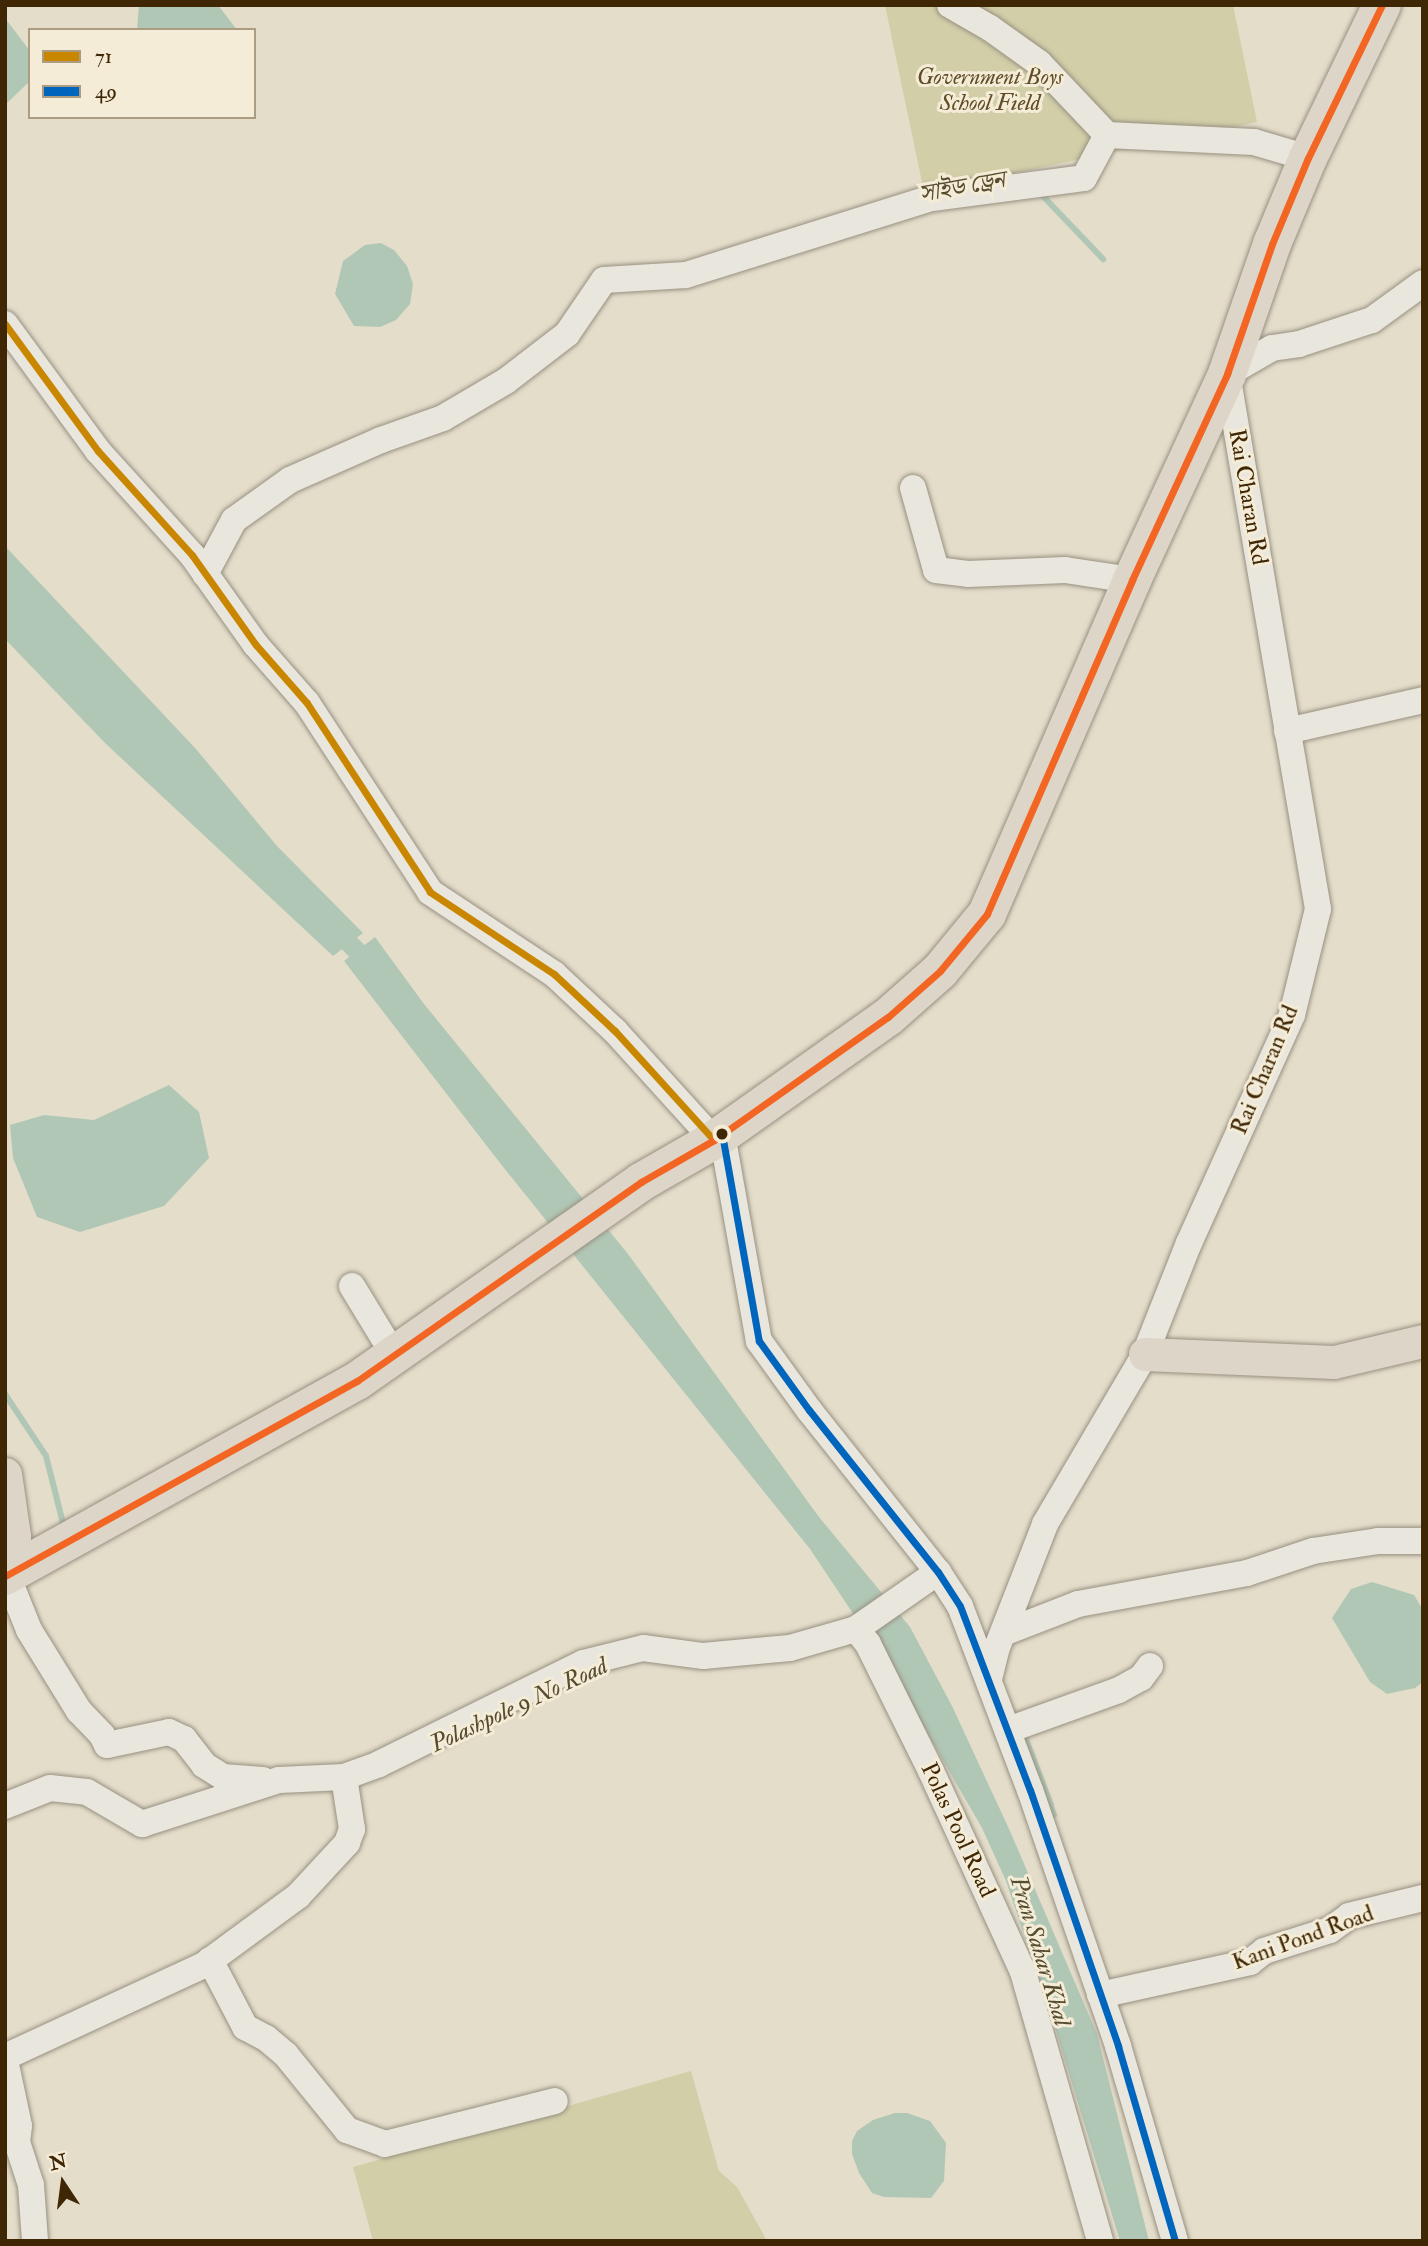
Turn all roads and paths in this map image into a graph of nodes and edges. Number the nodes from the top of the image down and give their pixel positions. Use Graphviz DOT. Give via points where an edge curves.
graph roads {
  1 [pos="950,5"];
  2 [pos="1382,5"];
  3 [pos="1107,135"];
  4 [pos="1308,158"];
  5 [pos="1423,283"];
  6 [pos="5,324"];
  7 [pos="1227,374"];
  8 [pos="913,488"];
  9 [pos="205,574"];
  10 [pos="1132,580"];
  11 [pos="1423,700"];
  12 [pos="1287,731"];
  13 [pos="718,1137"];
  14 [pos="352,1286"];
  15 [pos="1423,1341"];
  16 [pos="1145,1354"];
  17 [pos="394,1355"];
  18 [pos="5,1474"];
  19 [pos="1423,1541"];
  20 [pos="938,1572"];
  21 [pos="6,1576"];
  22 [pos="856,1629"];
  23 [pos="1006,1632"];
  24 [pos="1150,1666"];
  25 [pos="989,1679"];
  26 [pos="1008,1730"];
  27 [pos="344,1777"];
  28 [pos="279,1780"];
  29 [pos="5,1806"];
  30 [pos="1423,1898"];
  31 [pos="210,1960"];
  32 [pos="1100,1995"];
  33 [pos="5,2058"];
  34 [pos="555,2101"];
  35 [pos="35,2241"];
  36 [pos="1100,2241"];
  37 [pos="1175,2241"];
  1 -- 3 [label="street" via="1039,63"];
  2 -- 4 [label="highway"];
  3 -- 4 [label="street" via="1254,142"];
  3 -- 9 [label="street" via="1084,178 932,198 686,275 604,280 567,334 506,381 443,418 290,480 234,520"];
  4 -- 7 [label="highway" via="1272,244"];
  5 -- 7 [label="street" via="1372,320 1272,348"];
  6 -- 9 [label="street" via="98,451"];
  7 -- 10 [label="highway"];
  7 -- 12 [label="street, Rai Charan Rd"];
  8 -- 10 [label="street" via="936,570 968,574 1065,569"];
  9 -- 13 [label="street" via="256,645 307,703 430,892 554,974"];
  10 -- 13 [label="highway" via="987,914 940,971 888,1017"];
  11 -- 12 [label="street"];
  12 -- 16 [label="street, Rai Charan Rd" via="1318,909 1292,1015"];
  13 -- 17 [label="highway" via="641,1182"];
  13 -- 20 [label="street" via="759,1340"];
  14 -- 17 [label="street"];
  15 -- 16 [label="main road" via="1334,1362"];
  16 -- 23 [label="street, Rai Charan Rd" via="1045,1524"];
  17 -- 21 [label="highway" via="357,1381"];
  18 -- 21 [label="main road" via="14,1536"];
  19 -- 23 [label="street" via="1378,1541 1313,1551 1247,1573 1077,1604"];
  20 -- 22 [label="street"];
  20 -- 25 [label="street" via="960,1606"];
  21 -- 28 [label="street" via="29,1630 79,1711 107,1745 169,1732 184,1739 204,1765 223,1777"];
  22 -- 27 [label="street" via="790,1648 703,1656 643,1648 583,1663"];
  22 -- 36 [label="street, Polas Pool Road" via="868,1644 932,1771 1023,1972"];
  23 -- 25 [label="street, Rai Charan Rd"];
  24 -- 26 [label="street" via="1141,1678 1119,1690"];
  25 -- 26 [label="street"];
  26 -- 32 [label="street"];
  27 -- 28 [label="street"];
  27 -- 31 [label="street" via="352,1829 347,1843 298,1896"];
  28 -- 29 [label="street" via="142,1824 87,1793 50,1788"];
  30 -- 32 [label="street, Kani Pond Road" via="1349,1916 1330,1930 1264,1951 1250,1962"];
  31 -- 33 [label="street"];
  31 -- 34 [label="street" via="245,2027 286,2055 347,2130 385,2144"];
  32 -- 37 [label="street"];
  33 -- 35 [label="street" via="19,2126 17,2142 31,2185"];
}
